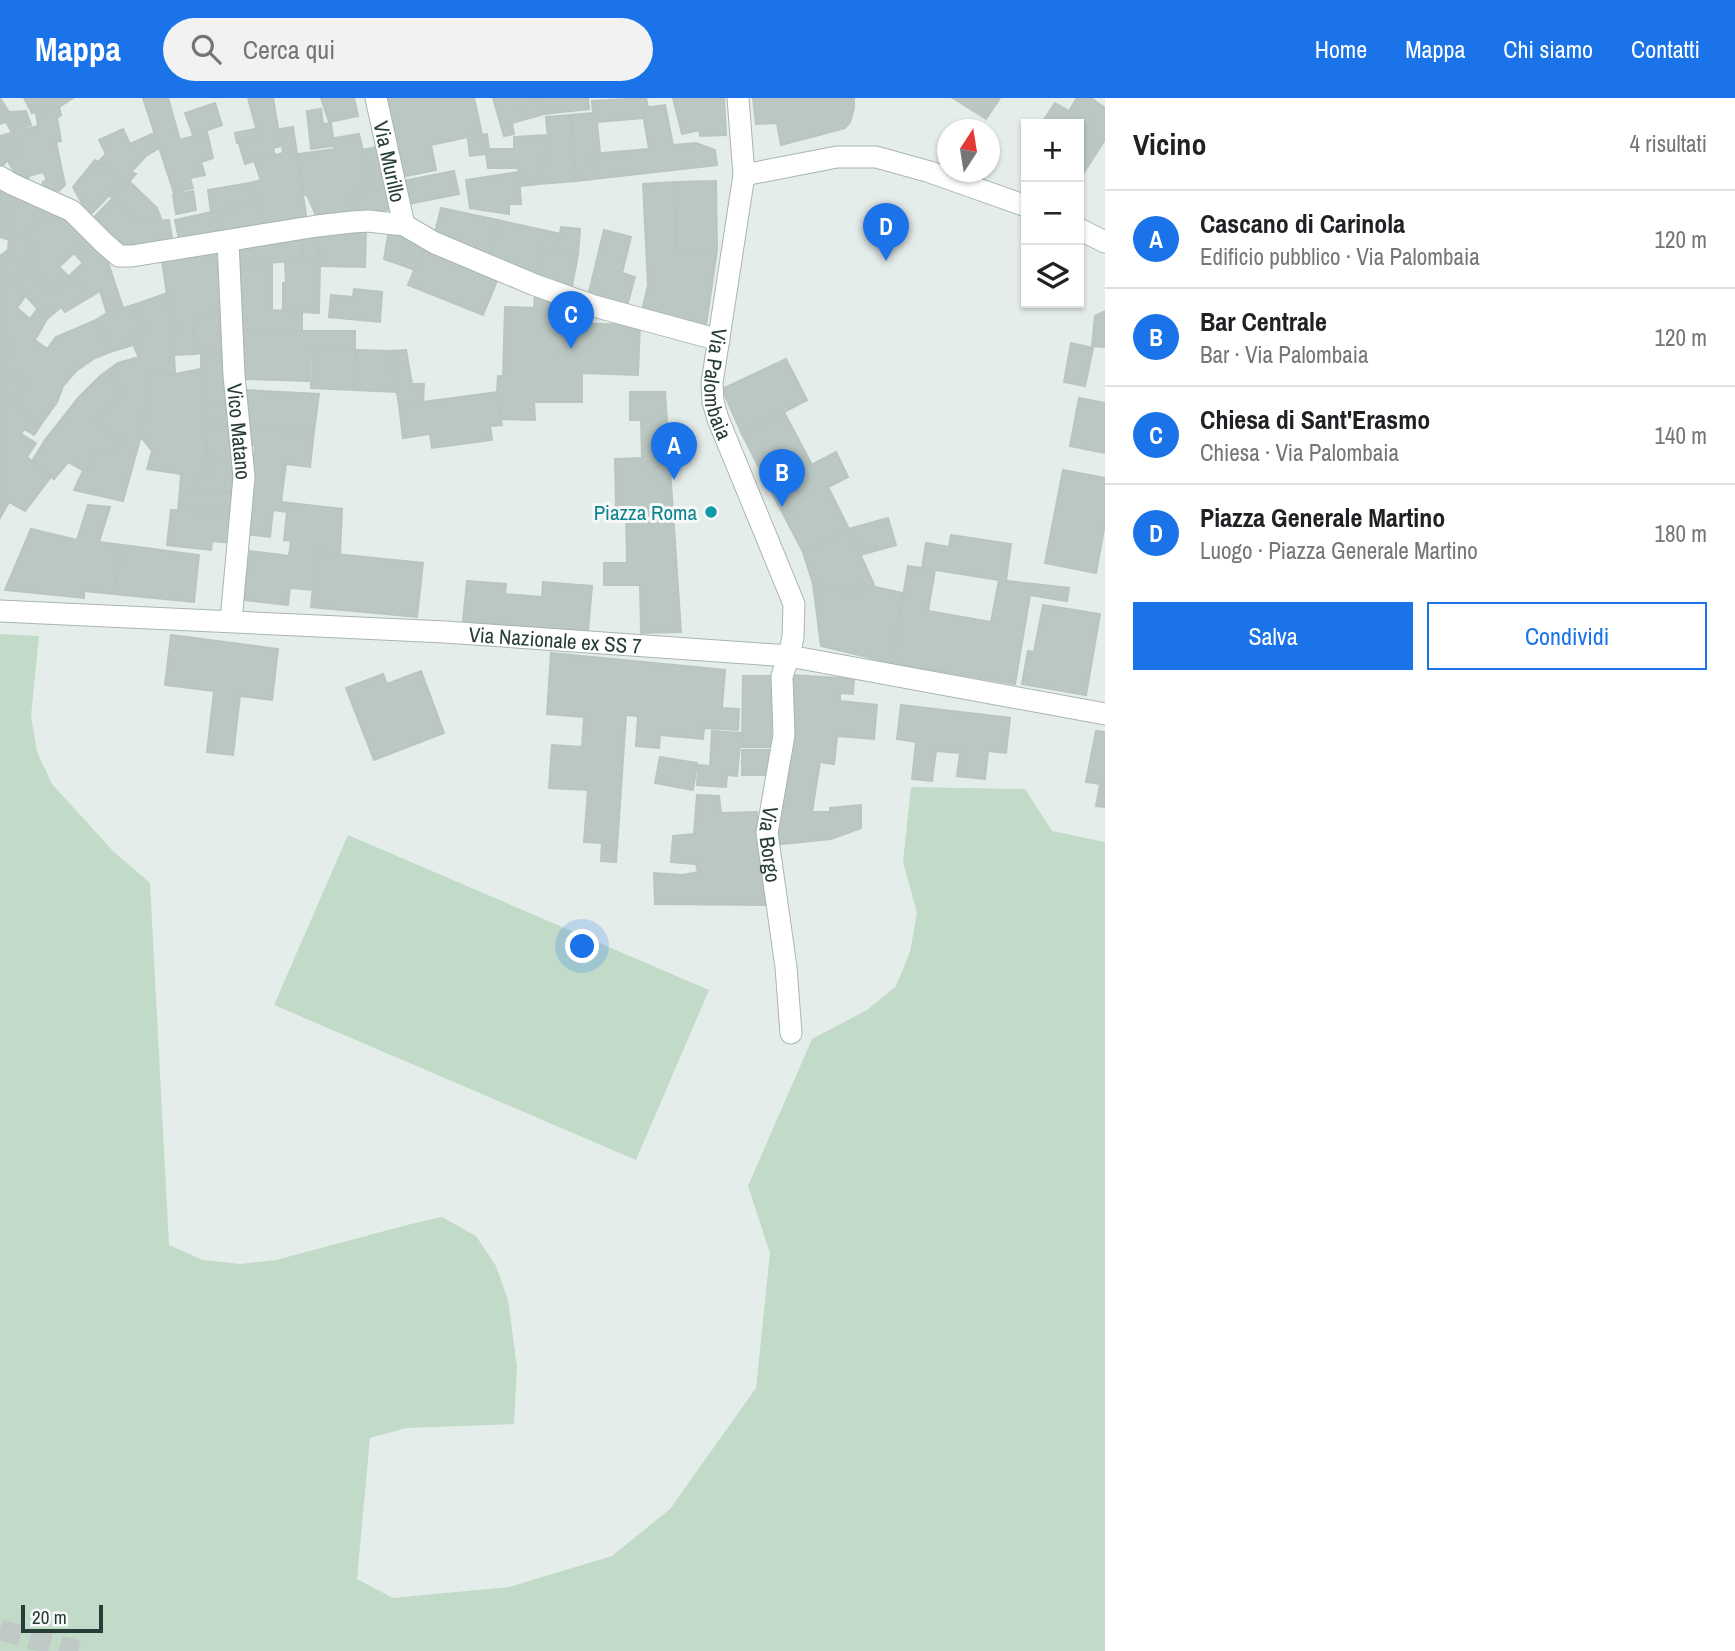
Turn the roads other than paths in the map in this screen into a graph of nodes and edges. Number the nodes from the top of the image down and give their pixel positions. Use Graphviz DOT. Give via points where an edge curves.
graph roads {
  1 [pos="376,98"];
  2 [pos="738,98"];
  3 [pos="744,175"];
  4 [pos="0,177"];
  5 [pos="1021,204"];
  6 [pos="404,225"];
  7 [pos="1084,232"];
  8 [pos="229,241"];
  9 [pos="1105,242"];
  10 [pos="719,340"];
  11 [pos="0,611"];
  12 [pos="231,621"];
  13 [pos="789,656"];
  14 [pos="1105,714"];
  15 [pos="791,1033"];
  1 -- 6 [label="street, Via Murillo"];
  2 -- 3 [label="street, Via Palombaia"];
  3 -- 5 [label="street" via="837,157 876,157"];
  3 -- 10 [label="street, Via Palombaia"];
  4 -- 8 [label="street" via="72,211 119,256"];
  6 -- 8 [label="street" via="352,222"];
  6 -- 10 [label="street" via="535,285"];
  7 -- 9 [label="street"];
  8 -- 12 [label="street, Vico Matano" via="234,375 244,477"];
  10 -- 13 [label="street, Via Palombaia" via="713,402 794,604"];
  11 -- 12 [label="street, Via Nazionale ex SS 7"];
  12 -- 13 [label="street, Via Nazionale ex SS 7"];
  13 -- 14 [label="street, Via Nazionale ex SS 7"];
  13 -- 15 [label="street, Via Borgo" via="782,676 784,735 767,833"];
}
